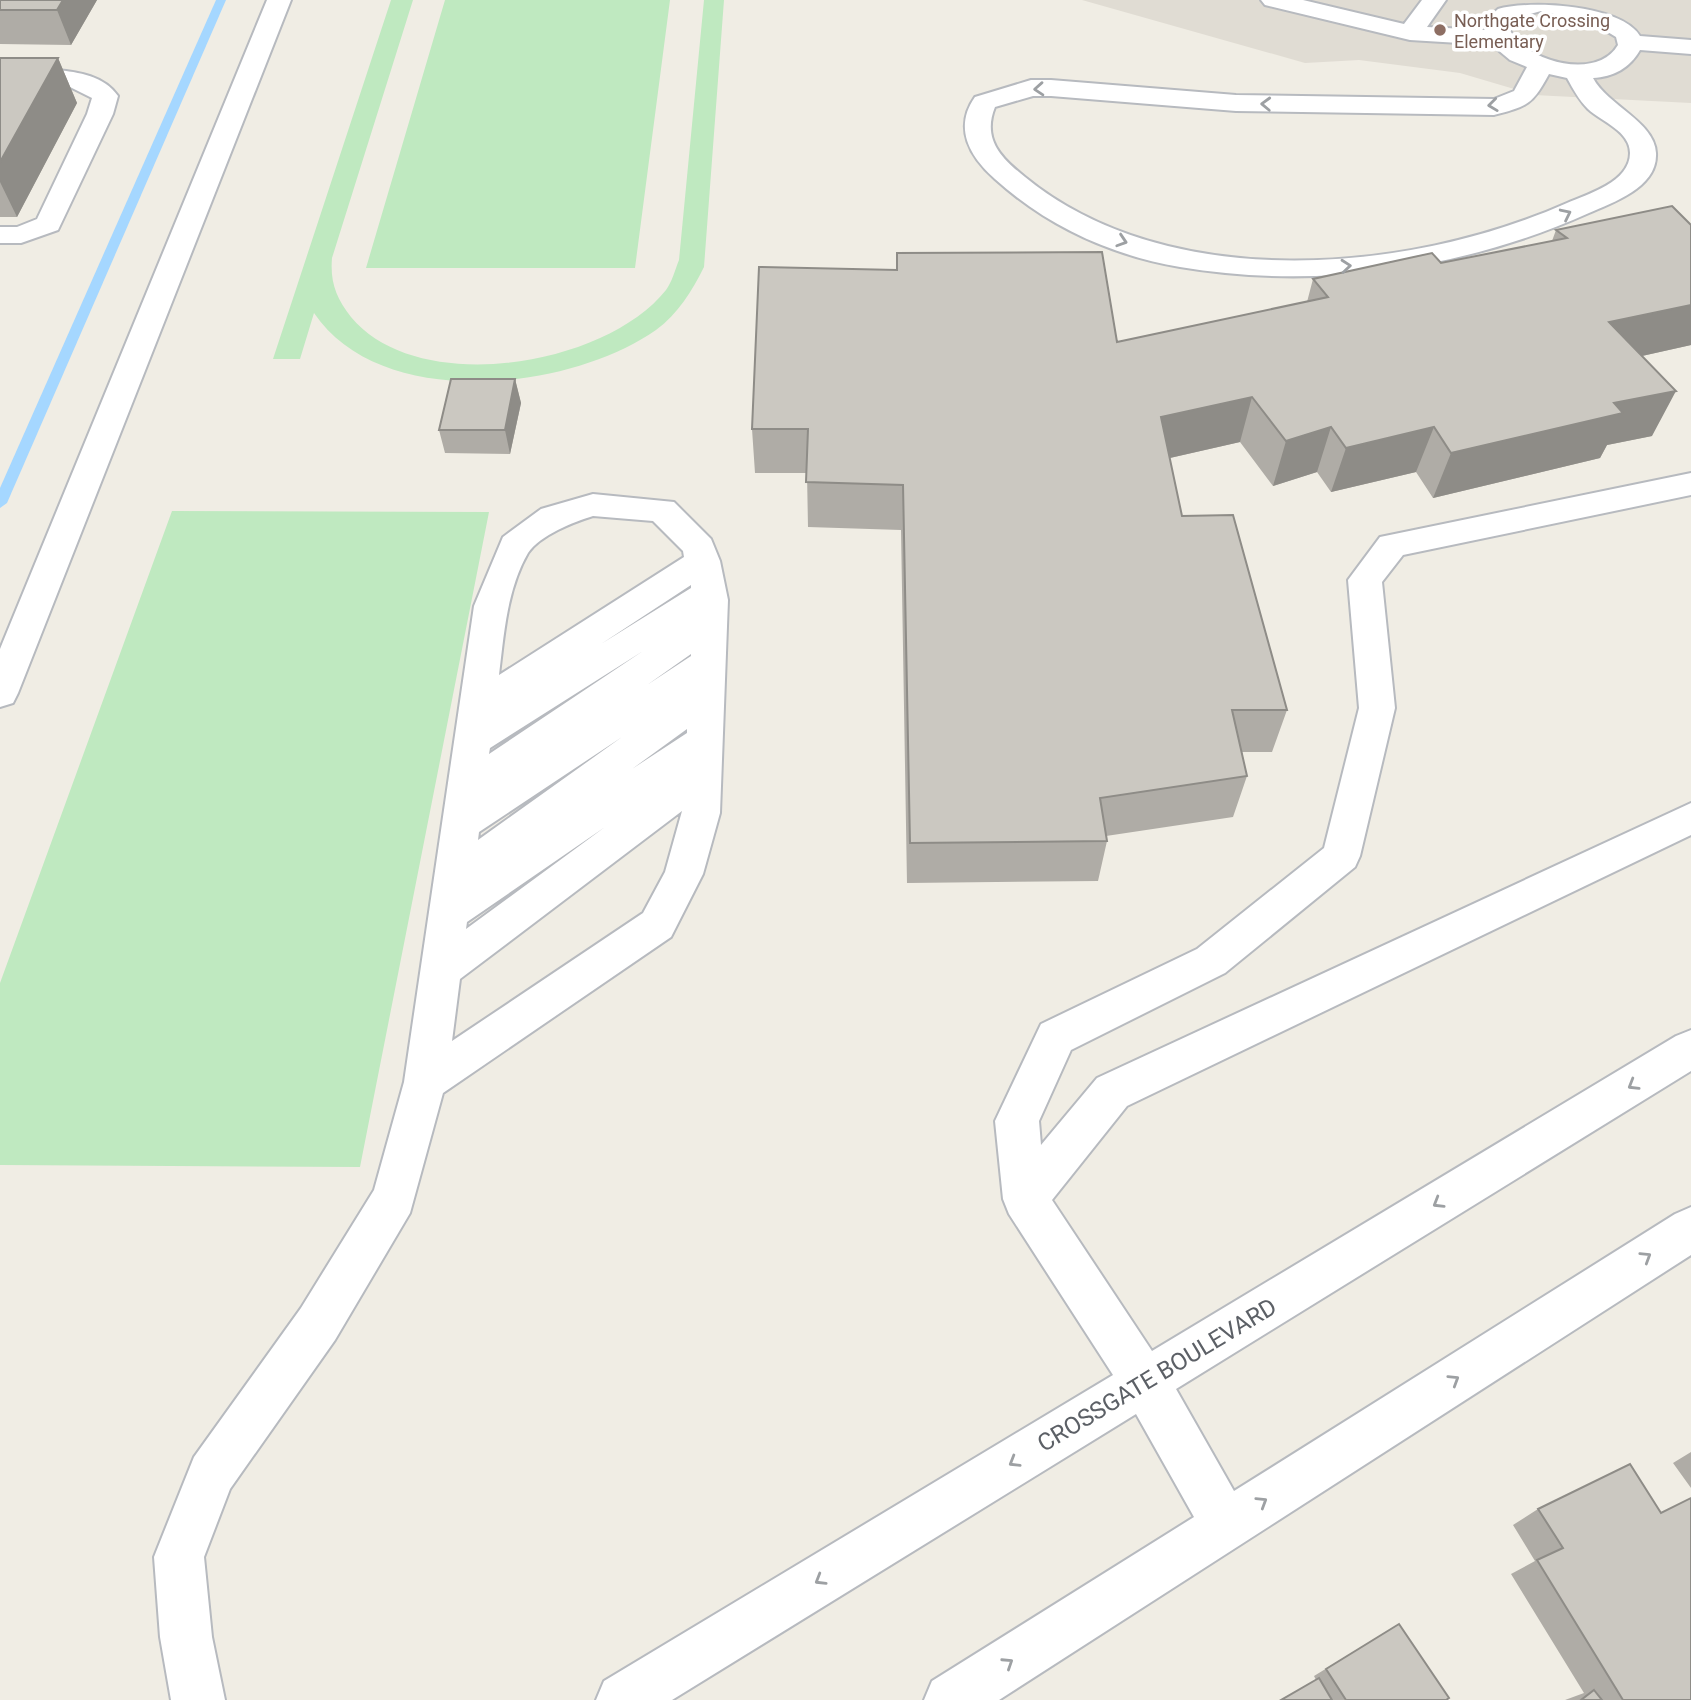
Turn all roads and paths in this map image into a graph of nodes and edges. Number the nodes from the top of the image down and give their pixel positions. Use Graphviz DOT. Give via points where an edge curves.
graph roads {
  1 [pos="279,0"];
  2 [pos="1273,0"];
  3 [pos="1434,0"];
  4 [pos="1576,4"];
  5 [pos="1320,5"];
  6 [pos="1410,33"];
  7 [pos="1498,38"];
  8 [pos="1628,43"];
  9 [pos="1691,47"];
  10 [pos="1541,65"];
  11 [pos="1576,70"];
  12 [pos="0,80"];
  13 [pos="0,235"];
  14 [pos="1691,484"];
  15 [pos="708,593"];
  16 [pos="707,679"];
  17 [pos="0,693"];
  18 [pos="475,723"];
  19 [pos="704,757"];
  20 [pos="463,807"];
  21 [pos="1691,818"];
  22 [pos="451,897"];
  23 [pos="440,971"];
  24 [pos="1691,1049"];
  25 [pos="425,1082"];
  26 [pos="1025,1199"];
  27 [pos="1691,1229"];
  28 [pos="1144,1382"];
  29 [pos="1226,1525"];
  30 [pos="198,1700"];
  31 [pos="622,1700"];
  32 [pos="951,1700"];
  1 -- 17 [label="street"];
  2 -- 5 [label="street"];
  3 -- 6 [label="street"];
  4 -- 7 [label="street" via="1541,4 1507,12 1498,20"];
  4 -- 8 [label="street" via="1618,27"];
  5 -- 6 [label="street"];
  6 -- 7 [label="street"];
  7 -- 10 [label="street" via="1510,51"];
  8 -- 9 [label="street"];
  8 -- 11 [label="street" via="1622,58 1610,66"];
  10 -- 11 [label="street"];
  10 -- 11 [label="street, one-way" via="1524,96 1494,107 1274,104 1031,88 984,102 975,131 1000,170 1058,216 1089,231 1147,250 1214,264 1275,270 1348,266 1473,245 1540,227 1629,181 1641,165 1642,150 1634,131 1599,105"];
  12 -- 13 [label="street" via="75,79 96,85 105,96 48,224 21,235"];
  14 -- 26 [label="street" via="1392,545 1365,580 1377,708 1341,856 1211,961 1056,1037 1017,1121"];
  15 -- 16 [label="street"];
  15 -- 18 [label="street"];
  15 -- 18 [label="street" via="699,547 662,510 593,505 553,517 515,545 491,606"];
  15 -- 20 [label="street"];
  16 -- 19 [label="street"];
  16 -- 20 [label="street"];
  16 -- 22 [label="street"];
  18 -- 20 [label="street"];
  19 -- 22 [label="street"];
  19 -- 23 [label="street"];
  19 -- 25 [label="street" via="701,813 684,874 657,925"];
  20 -- 22 [label="street"];
  21 -- 26 [label="street" via="1112,1092"];
  22 -- 23 [label="street"];
  23 -- 25 [label="street"];
  24 -- 28 [label="street, CROSSGATE BOULEVARD, one-way"];
  25 -- 30 [label="street" via="394,1198 318,1324 211,1474 179,1557 186,1637"];
  26 -- 28 [label="street"];
  29 -- 27 [label="street, one-way"];
  28 -- 29 [label="street"];
  28 -- 31 [label="street, CROSSGATE BOULEVARD, one-way"];
  32 -- 29 [label="street, one-way"];
}
